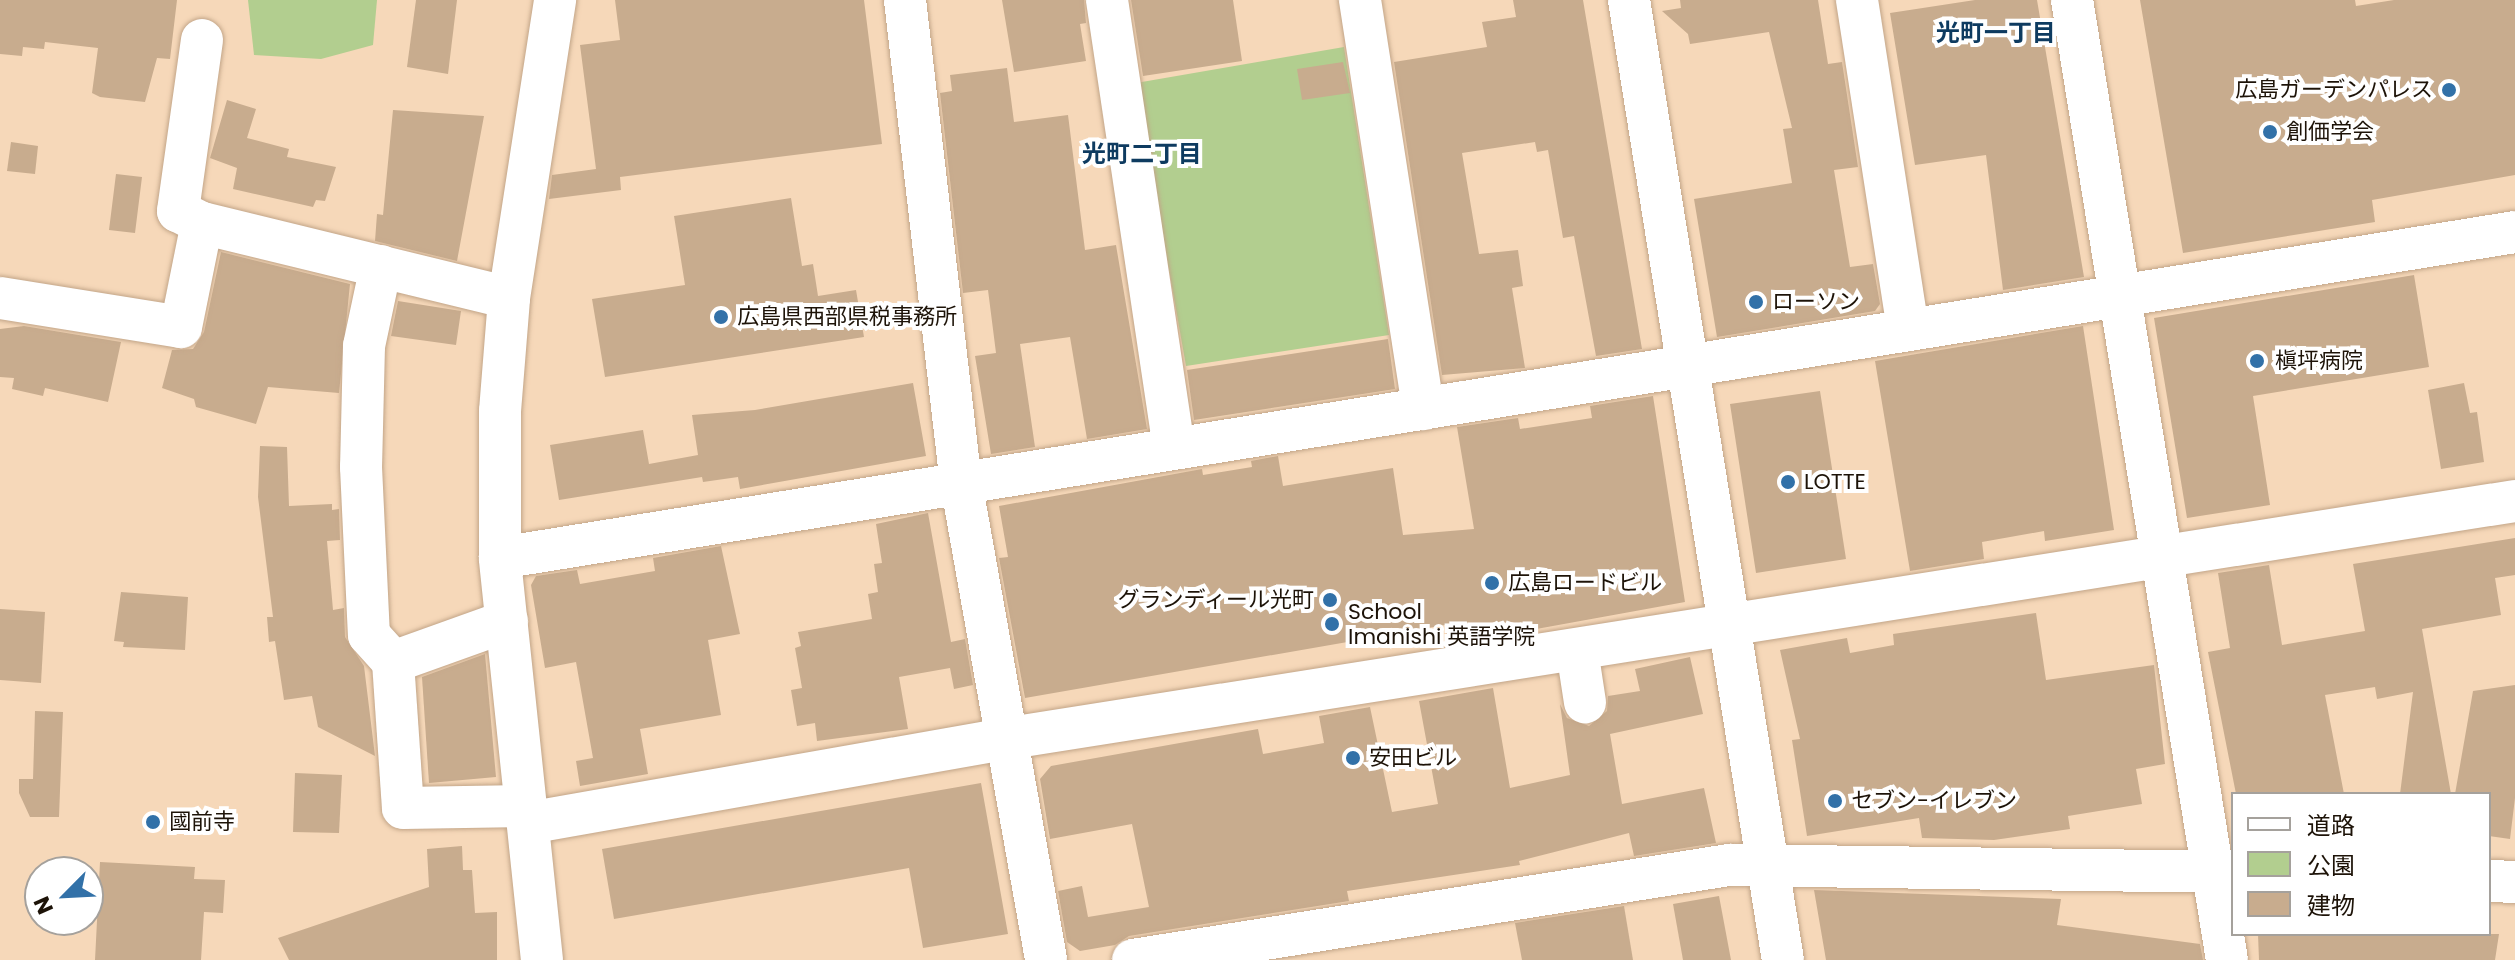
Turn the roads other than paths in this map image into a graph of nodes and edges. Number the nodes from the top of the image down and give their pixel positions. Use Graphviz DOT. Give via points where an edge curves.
graph roads {
  1 [pos="555,0"];
  2 [pos="905,0"];
  3 [pos="1107,0"];
  4 [pos="1360,0"];
  5 [pos="1629,0"];
  6 [pos="1857,0"];
  7 [pos="2072,0"];
  8 [pos="202,40"];
  9 [pos="202,223"];
  10 [pos="2515,232"];
  11 [pos="381,266"];
  12 [pos="2120,295"];
  13 [pos="0,298"];
  14 [pos="509,298"];
  15 [pos="1908,330"];
  16 [pos="1685,366"];
  17 [pos="1423,409"];
  18 [pos="1174,448"];
  19 [pos="961,482"];
  20 [pos="2515,501"];
  21 [pos="2166,556"];
  22 [pos="500,558"];
  23 [pos="507,621"];
  24 [pos="1730,626"];
  25 [pos="1577,650"];
  26 [pos="393,662"];
  27 [pos="1585,702"];
  28 [pos="1006,739"];
  29 [pos="527,815"];
  30 [pos="1768,863"];
  31 [pos="2222,871"];
  32 [pos="2491,881"];
  33 [pos="2515,882"];
  34 [pos="542,960"];
  35 [pos="1046,960"];
  36 [pos="1133,960"];
  37 [pos="1783,960"];
  38 [pos="2227,960"];
  1 -- 14 [label="street"];
  2 -- 19 [label="street"];
  3 -- 18 [label="street"];
  4 -- 17 [label="street"];
  5 -- 16 [label="street"];
  6 -- 15 [label="street"];
  7 -- 12 [label="street"];
  8 -- 9 [label="street" via="178,211"];
  9 -- 11 [label="street"];
  9 -- 13 [label="street" via="181,327"];
  10 -- 12 [label="street"];
  11 -- 14 [label="street"];
  11 -- 26 [label="street" via="364,346 361,467 369,635"];
  12 -- 15 [label="street"];
  12 -- 21 [label="street"];
  14 -- 22 [label="street" via="500,411"];
  15 -- 16 [label="street"];
  16 -- 17 [label="street"];
  16 -- 24 [label="street"];
  17 -- 18 [label="street"];
  18 -- 19 [label="street"];
  19 -- 22 [label="street"];
  19 -- 28 [label="street"];
  20 -- 21 [label="street"];
  21 -- 24 [label="street"];
  21 -- 31 [label="street"];
  22 -- 23 [label="street"];
  23 -- 26 [label="street"];
  23 -- 29 [label="street"];
  24 -- 25 [label="street"];
  24 -- 30 [label="street"];
  25 -- 27 [label="street"];
  25 -- 28 [label="street"];
  26 -- 29 [label="street" via="403,808"];
  28 -- 29 [label="street"];
  28 -- 35 [label="street"];
  29 -- 34 [label="street"];
  30 -- 31 [label="street"];
  30 -- 36 [label="street" via="1713,867"];
  30 -- 37 [label="street"];
  31 -- 38 [label="street"];
  32 -- 33 [label="street"];
}
